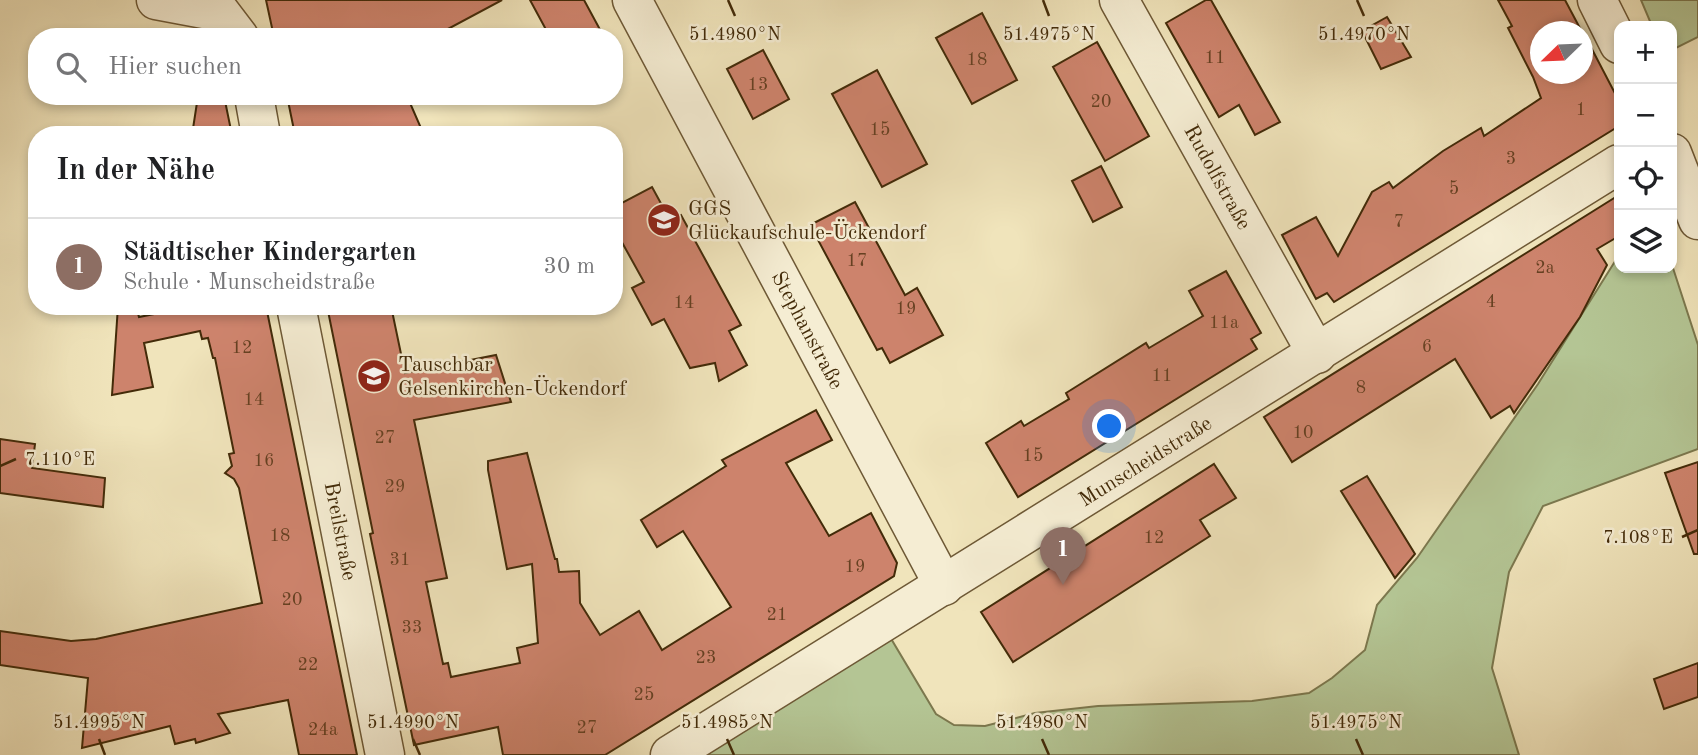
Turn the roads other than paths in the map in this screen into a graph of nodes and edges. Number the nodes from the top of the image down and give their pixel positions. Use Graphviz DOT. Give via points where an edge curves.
graph roads {
  1 [pos="156,0"];
  2 [pos="632,0"];
  3 [pos="1119,0"];
  4 [pos="1597,0"];
  5 [pos="232,28"];
  6 [pos="1614,34"];
  7 [pos="256,105"];
  8 [pos="259,126"];
  9 [pos="1677,165"];
  10 [pos="1614,167"];
  11 [pos="1698,220"];
  12 [pos="298,315"];
  13 [pos="1317,354"];
  14 [pos="944,586"];
  15 [pos="386,755"];
  16 [pos="670,755"];
  1 -- 5 [label="street" via="220,12"];
  2 -- 14 [label="street, Stephanstraße"];
  3 -- 13 [label="street, Rudolfstraße"];
  4 -- 6 [label="street"];
  7 -- 8 [label="street"];
  9 -- 11 [label="street"];
  10 -- 13 [label="street, Munscheidstraße"];
  12 -- 15 [label="street, Breilstraße"];
  13 -- 14 [label="street, Munscheidstraße"];
  14 -- 16 [label="street, Munscheidstraße"];
}
